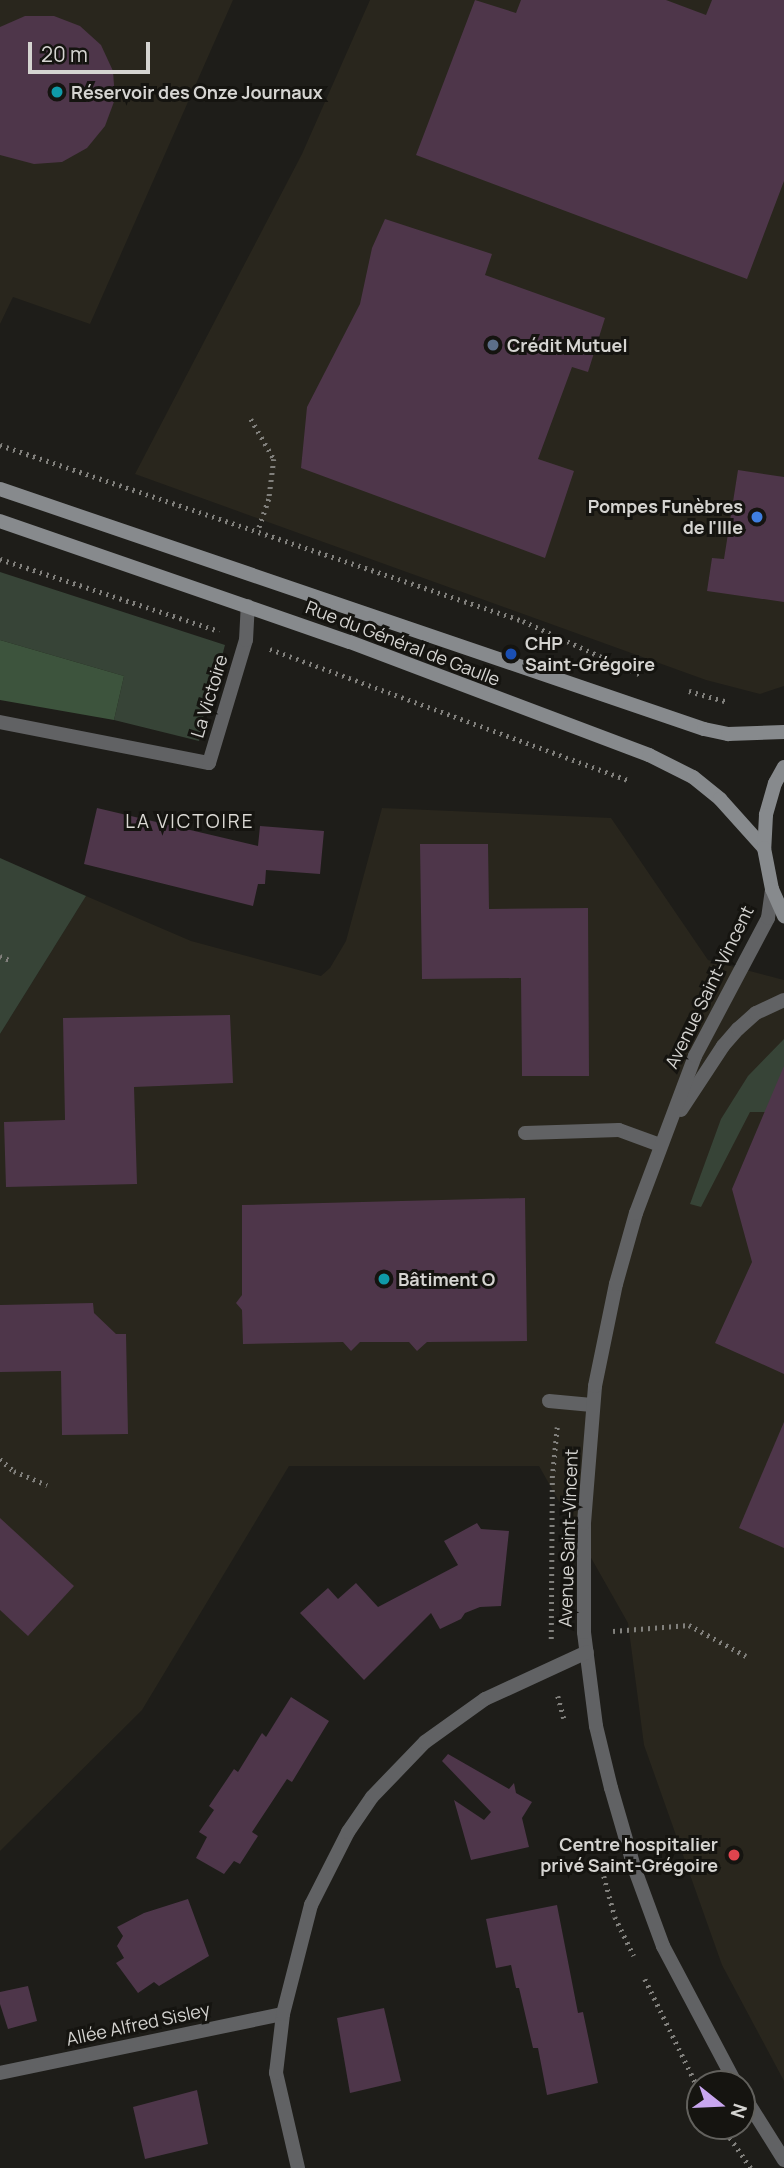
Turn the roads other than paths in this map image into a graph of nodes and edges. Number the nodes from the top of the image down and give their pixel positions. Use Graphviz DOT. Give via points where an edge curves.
graph roads {
  1 [pos="0,489"];
  2 [pos="0,521"];
  3 [pos="248,606"];
  4 [pos="0,722"];
  5 [pos="784,732"];
  6 [pos="784,767"];
  7 [pos="764,848"];
  8 [pos="772,888"];
  9 [pos="784,916"];
  10 [pos="784,1000"];
  11 [pos="525,1133"];
  12 [pos="661,1143"];
  13 [pos="549,1401"];
  14 [pos="593,1405"];
  15 [pos="587,1652"];
  16 [pos="283,2014"];
  17 [pos="729,2070"];
  18 [pos="0,2073"];
  19 [pos="756,2115"];
  20 [pos="784,2160"];
  21 [pos="298,2168"];
  1 -- 5 [label="main road, Rue du Général de Gaulle" via="704,729 728,734"];
  2 -- 3 [label="main road, Rue du Général de Gaulle"];
  3 -- 4 [label="street, La Victoire" via="246,640 209,763"];
  3 -- 7 [label="main road, Rue du Général de Gaulle" via="649,755 693,776"];
  6 -- 7 [label="main road" via="766,815"];
  7 -- 8 [label="main road"];
  8 -- 9 [label="main road"];
  8 -- 12 [label="street, Avenue Saint-Vincent" via="768,918 695,1056"];
  10 -- 12 [label="street, Avenue Saint-Vincent" via="756,1013 723,1046"];
  11 -- 12 [label="street" via="619,1130"];
  12 -- 14 [label="street, Avenue Saint-Vincent" via="616,1283"];
  13 -- 14 [label="street"];
  14 -- 15 [label="street, Avenue Saint-Vincent" via="584,1523"];
  15 -- 16 [label="street" via="485,1699 425,1742 372,1797 348,1832 311,1905"];
  15 -- 17 [label="street, Avenue Saint-Vincent" via="596,1726 634,1867 663,1946"];
  16 -- 18 [label="street, Allée Alfred Sisley"];
  16 -- 21 [label="street" via="276,2073"];
  19 -- 20 [label="street"];
}
